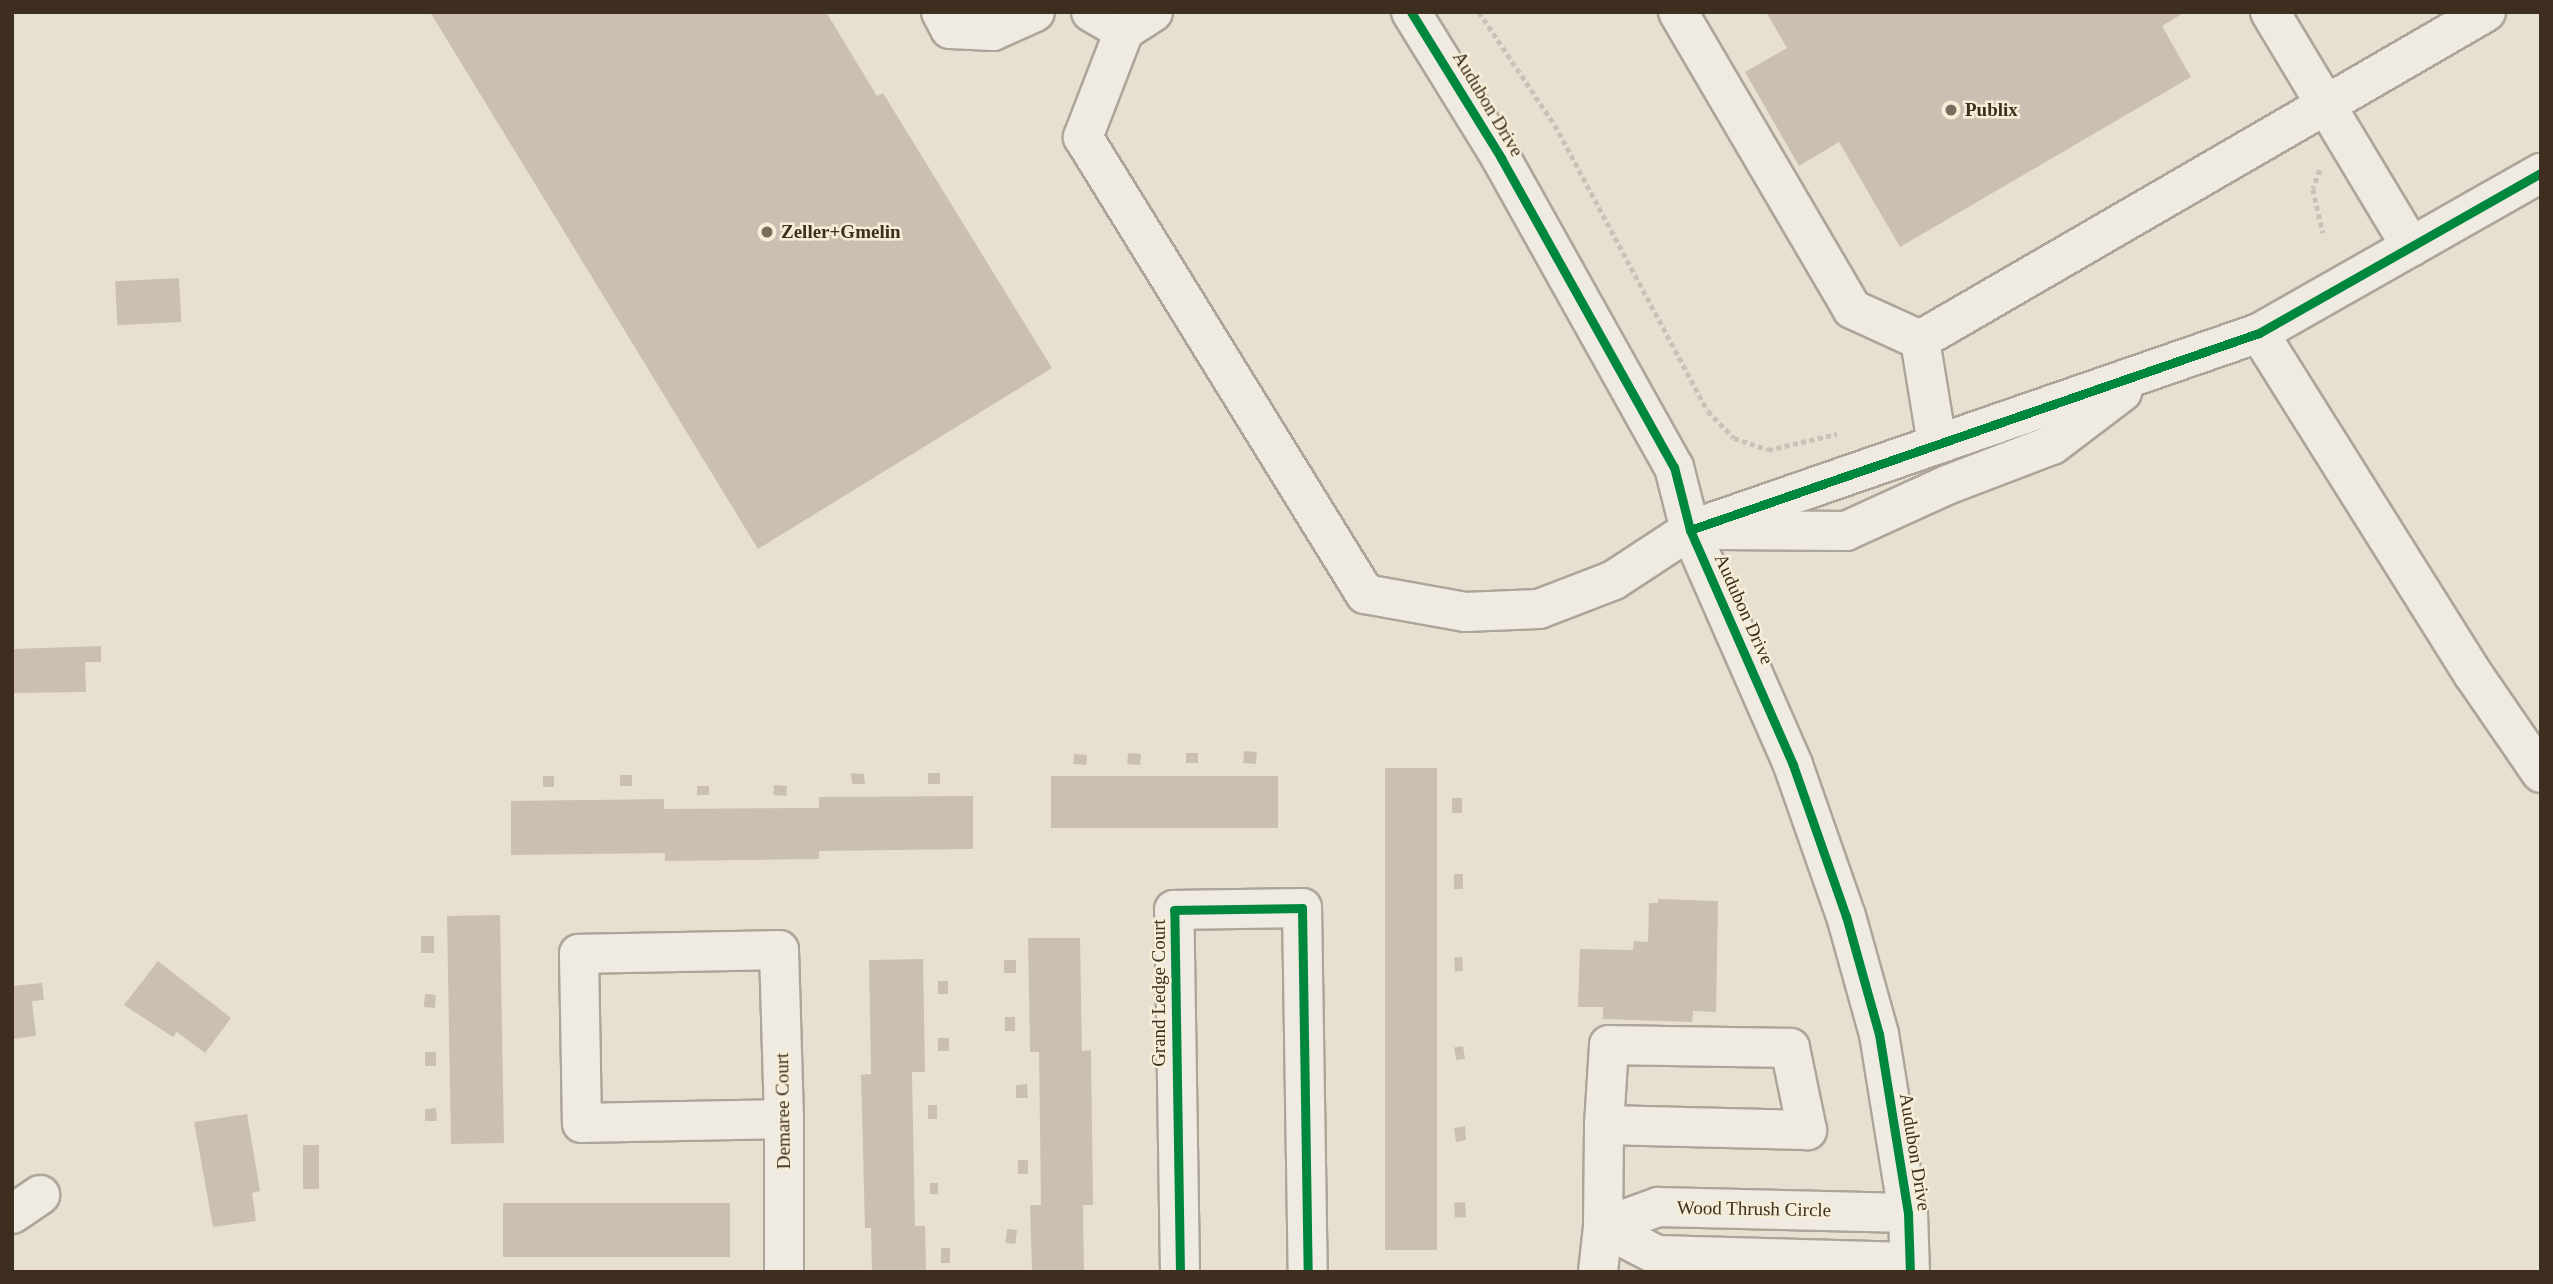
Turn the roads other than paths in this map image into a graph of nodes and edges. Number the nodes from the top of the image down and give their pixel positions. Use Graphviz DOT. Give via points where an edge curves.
graph roads {
  1 [pos="941,12"];
  2 [pos="1035,12"];
  3 [pos="1091,12"];
  4 [pos="1411,12"];
  5 [pos="1678,12"];
  6 [pos="2270,12"];
  7 [pos="2486,12"];
  8 [pos="1139,22"];
  9 [pos="2328,107"];
  10 [pos="2541,173"];
  11 [pos="2411,247"];
  12 [pos="2259,333"];
  13 [pos="1920,340"];
  14 [pos="2149,371"];
  15 [pos="1937,444"];
  16 [pos="1690,530"];
  17 [pos="2541,773"];
  18 [pos="784,1119"];
  19 [pos="1604,1125"];
  20 [pos="1908,1213"];
  21 [pos="1603,1227"];
  22 [pos="1909,1267"];
  23 [pos="784,1272"];
  24 [pos="1180,1272"];
  25 [pos="1308,1272"];
  26 [pos="1598,1272"];
  1 -- 2 [label="street" via="950,29 993,31"];
  3 -- 8 [label="street"];
  4 -- 16 [label="street, Audubon Drive" via="1502,158 1674,467"];
  5 -- 13 [label="street" via="1852,309"];
  6 -- 9 [label="street"];
  7 -- 9 [label="street"];
  8 -- 16 [label="street" via="1083,137 1365,594 1465,612 1539,609 1614,580"];
  9 -- 11 [label="street"];
  9 -- 13 [label="street"];
  10 -- 11 [label="street"];
  11 -- 12 [label="street"];
  12 -- 14 [label="street"];
  12 -- 17 [label="street" via="2473,674"];
  13 -- 15 [label="street"];
  14 -- 15 [label="street"];
  14 -- 16 [label="street" via="2052,445 1947,485 1846,531"];
  15 -- 16 [label="street"];
  16 -- 20 [label="street, Audubon Drive" via="1793,765 1846,916 1879,1034"];
  18 -- 18 [label="street, Demaree Court" via="779,950 579,954 582,1123"];
  18 -- 23 [label="street, Demaree Court"];
  19 -- 19 [label="street" via="1609,1045 1790,1048 1807,1130"];
  19 -- 21 [label="street"];
  20 -- 21 [label="street, Wood Thrush Circle" via="1658,1207"];
  20 -- 22 [label="street, Audubon Drive"];
  21 -- 22 [label="street" via="1657,1255"];
  21 -- 26 [label="street"];
  24 -- 25 [label="street, Grand Ledge Court" via="1174,910 1302,908"];
}
